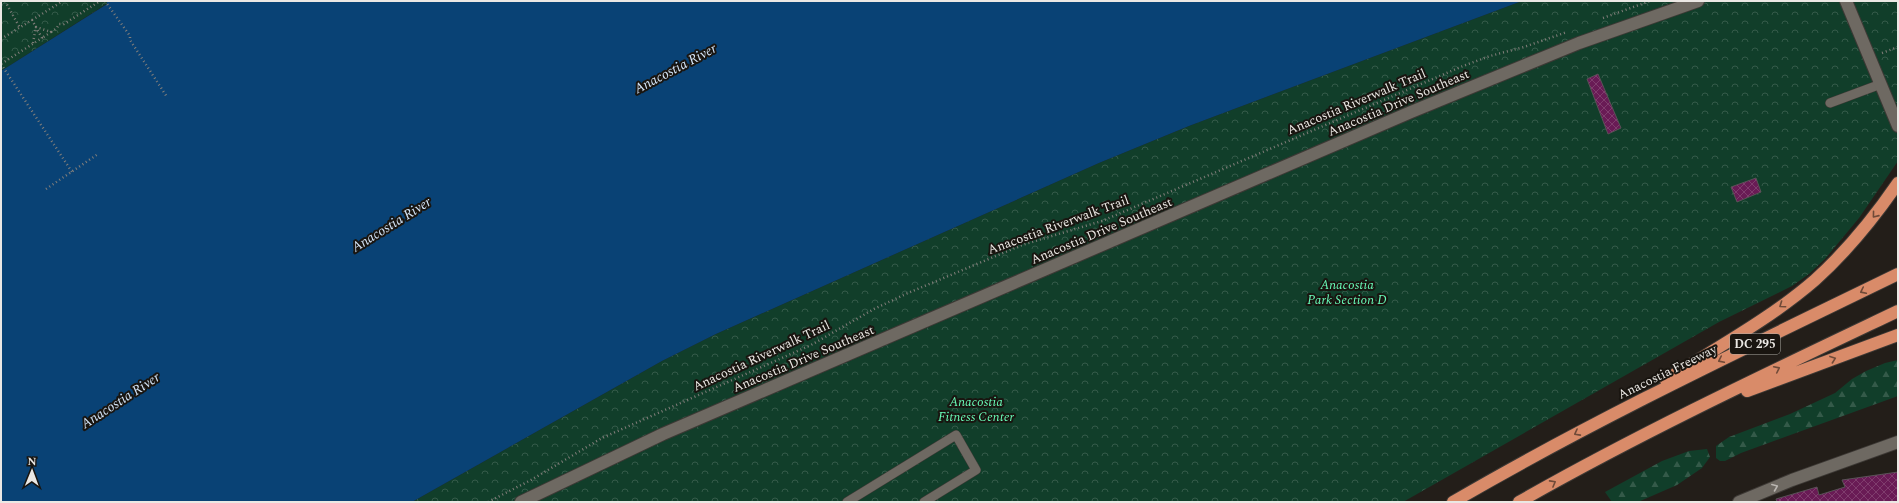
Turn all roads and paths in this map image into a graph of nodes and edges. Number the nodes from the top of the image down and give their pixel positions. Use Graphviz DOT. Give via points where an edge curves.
graph roads {
  1 [pos="5,1"];
  2 [pos="64,1"];
  3 [pos="100,1"];
  4 [pos="105,1"];
  5 [pos="1650,1"];
  6 [pos="1698,1"];
  7 [pos="1846,1"];
  8 [pos="1602,19"];
  9 [pos="32,20"];
  10 [pos="36,27"];
  11 [pos="20,28"];
  12 [pos="1573,29"];
  13 [pos="51,32"];
  14 [pos="42,38"];
  15 [pos="1,40"];
  16 [pos="33,44"];
  17 [pos="1898,47"];
  18 [pos="1880,53"];
  19 [pos="1,64"];
  20 [pos="1880,84"];
  21 [pos="167,97"];
  22 [pos="1830,103"];
  23 [pos="1898,126"];
  24 [pos="98,154"];
  25 [pos="72,172"];
  26 [pos="1898,183"];
  27 [pos="46,189"];
  28 [pos="1898,274"];
  29 [pos="1898,311"];
  30 [pos="1898,335"];
  31 [pos="1611,414"];
  32 [pos="1678,417"];
  33 [pos="1898,442"];
  34 [pos="488,502"];
  35 [pos="521,502"];
  36 [pos="847,502"];
  37 [pos="924,502"];
  38 [pos="1453,502"];
  39 [pos="1519,502"];
  40 [pos="1739,502"];
  1 -- 11 [label="path"];
  2 -- 9 [label="path"];
  3 -- 13 [label="path" via="64,24 59,24"];
  4 -- 21 [label="path" via="130,36 130,40"];
  5 -- 8 [label="path"];
  6 -- 35 [label="street, Anacostia Drive Southeast" via="1572,46 1411,112 663,434"];
  7 -- 20 [label="street"];
  9 -- 10 [label="path"];
  9 -- 11 [label="path"];
  10 -- 13 [label="path"];
  10 -- 14 [label="path"];
  10 -- 16 [label="path"];
  11 -- 15 [label="path"];
  12 -- 34 [label="path, Anacostia Riverwalk Trail" via="1524,48 1463,66 1102,221 1022,245 908,293 811,345 602,438"];
  13 -- 14 [label="path"];
  14 -- 16 [label="path"];
  16 -- 19 [label="path"];
  17 -- 18 [label="path"];
  19 -- 25 [label="path"];
  20 -- 22 [label="lane"];
  20 -- 23 [label="street"];
  24 -- 25 [label="path"];
  25 -- 27 [label="path"];
  26 -- 31 [label="highway, one-way" via="1868,223 1814,280 1759,320"];
  28 -- 31 [label="highway, Anacostia Freeway / DC 295, one-way"];
  32 -- 29 [label="highway, DC 295, one-way"];
  32 -- 30 [label="highway, one-way"];
  31 -- 38 [label="highway, Anacostia Freeway / DC 295, one-way"];
  39 -- 32 [label="highway, DC 295, one-way"];
  40 -- 33 [label="street, one-way"];
  36 -- 37 [label="lane" via="956,435 976,470"];
}
